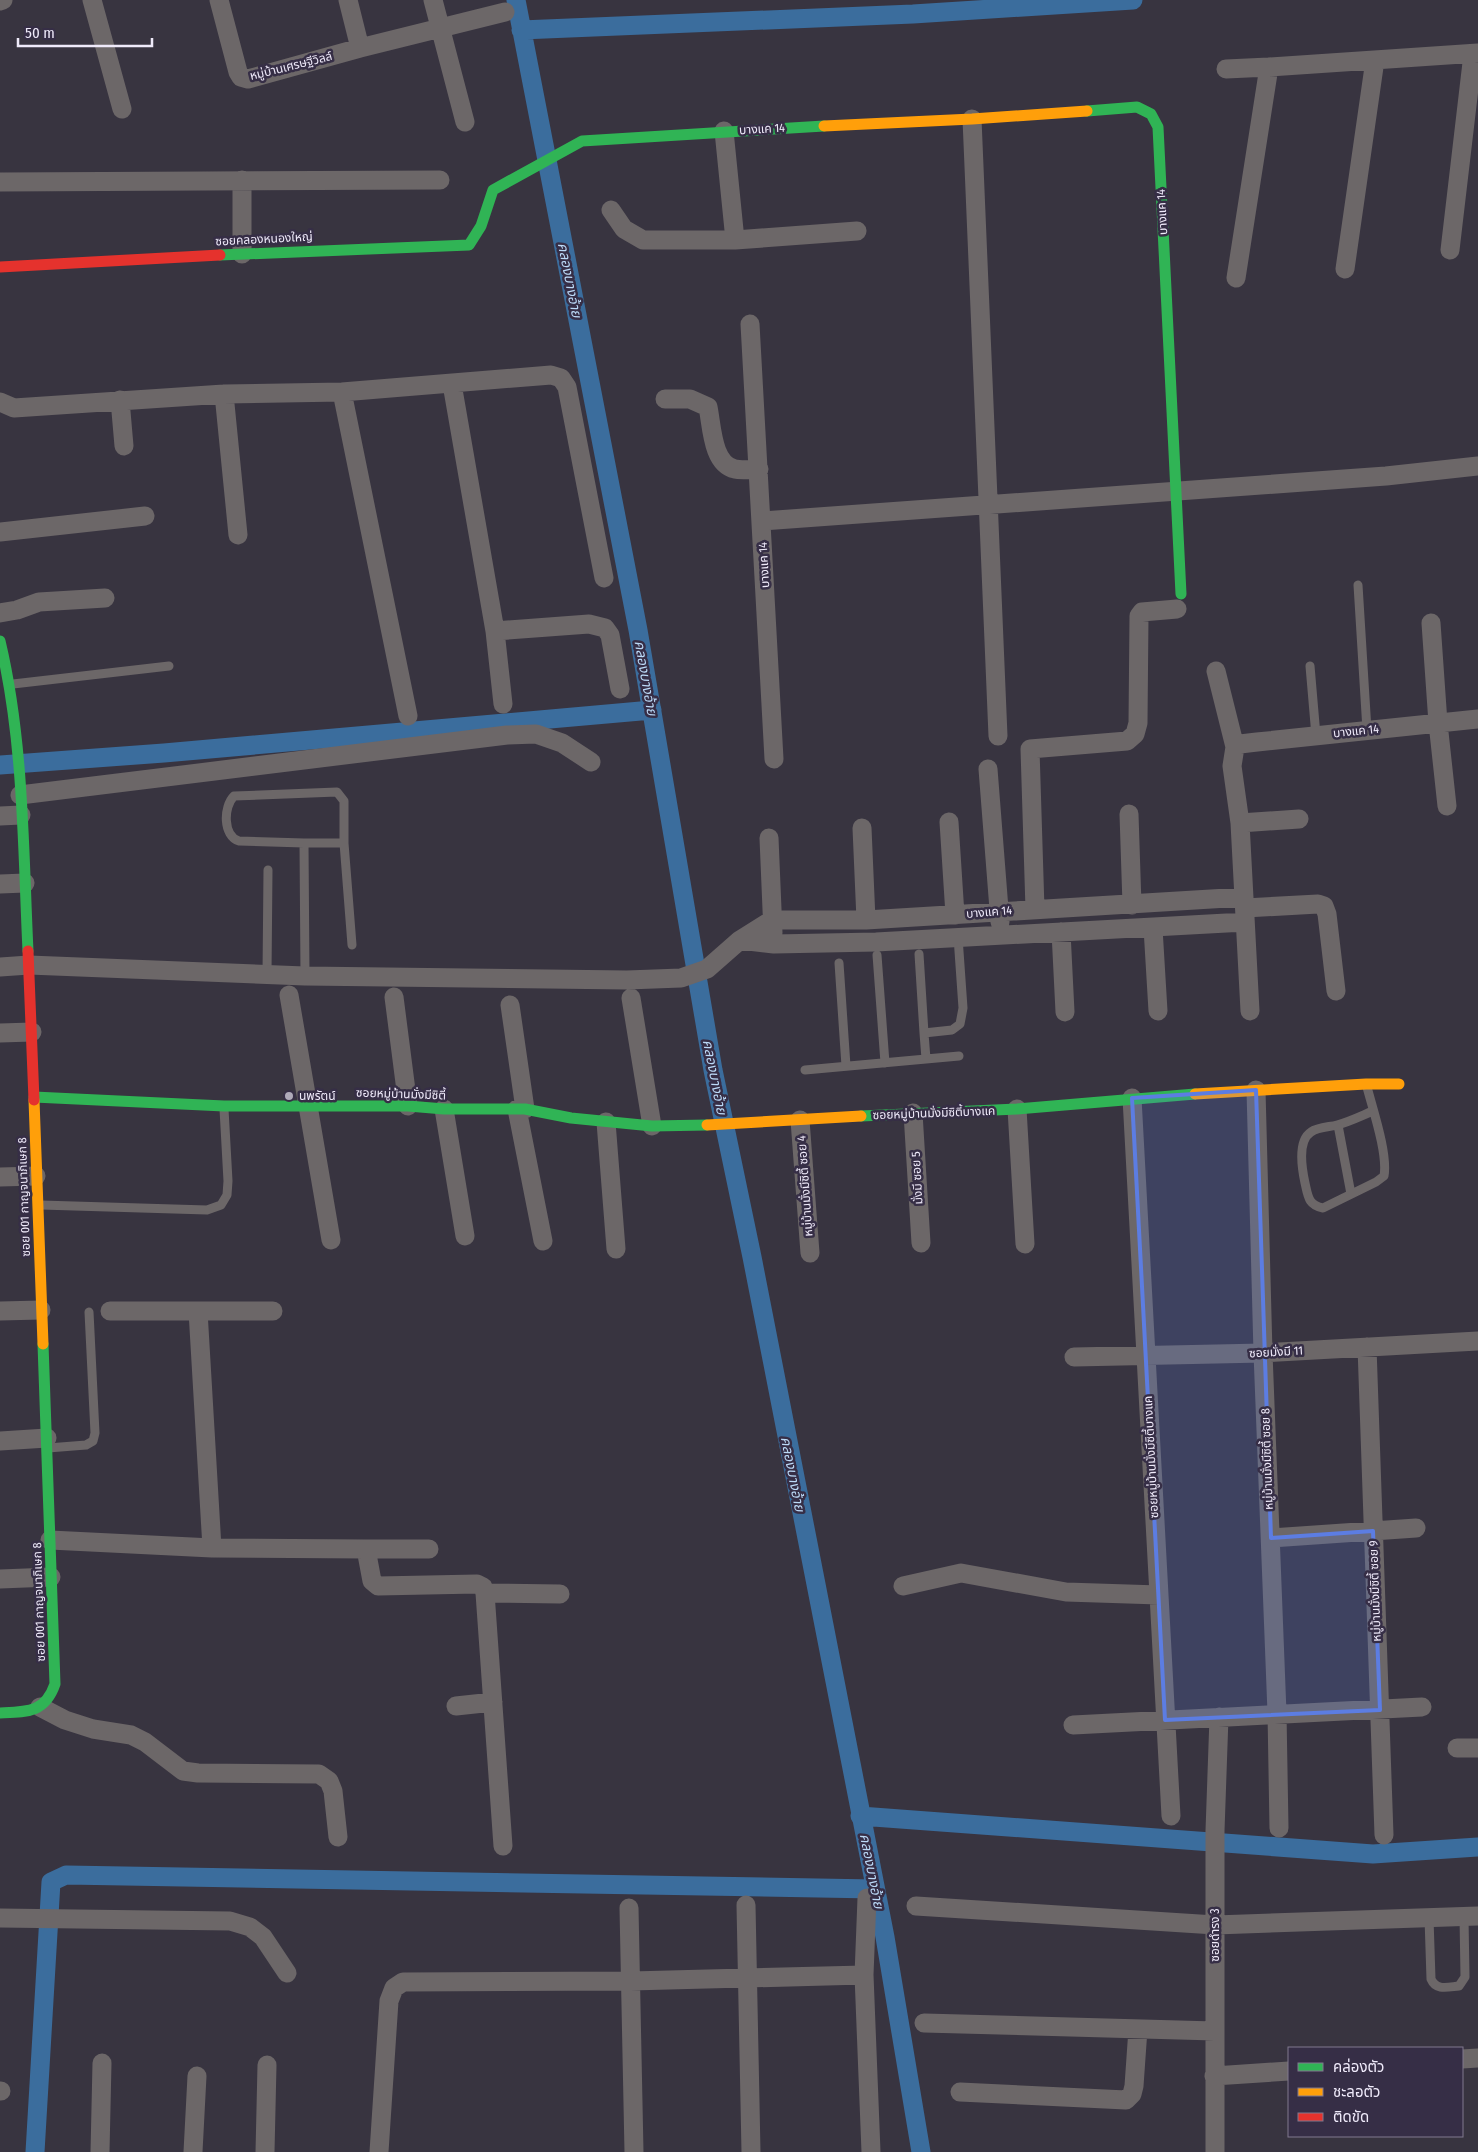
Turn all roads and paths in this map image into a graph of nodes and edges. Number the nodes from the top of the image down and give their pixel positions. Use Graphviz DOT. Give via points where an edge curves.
graph roads {
  1 [pos="92,0"];
  2 [pos="219,0"];
  3 [pos="348,0"];
  4 [pos="433,0"];
  5 [pos="506,12"];
  6 [pos="440,28"];
  7 [pos="360,48"];
  8 [pos="1475,54"];
  9 [pos="1374,60"];
  10 [pos="1269,66"];
  11 [pos="1226,69"];
  12 [pos="122,109"];
  13 [pos="972,119"];
  14 [pos="465,122"];
  15 [pos="724,130"];
  16 [pos="242,180"];
  17 [pos="440,180"];
  18 [pos="0,182"];
  19 [pos="493,190"];
  20 [pos="611,210"];
  21 [pos="857,231"];
  22 [pos="735,240"];
  23 [pos="1450,250"];
  24 [pos="242,254"];
  25 [pos="0,267"];
  26 [pos="1344,269"];
  27 [pos="1236,278"];
  28 [pos="750,324"];
  29 [pos="452,384"];
  30 [pos="342,392"];
  31 [pos="224,394"];
  32 [pos="665,399"];
  33 [pos="120,400"];
  34 [pos="5,410"];
  35 [pos="124,446"];
  36 [pos="1478,466"];
  37 [pos="759,469"];
  38 [pos="1175,492"];
  39 [pos="988,505"];
  40 [pos="145,516"];
  41 [pos="762,521"];
  42 [pos="0,532"];
  43 [pos="238,535"];
  44 [pos="604,578"];
  45 [pos="1358,585"];
  46 [pos="105,598"];
  47 [pos="1179,602"];
  48 [pos="0,613"];
  49 [pos="1431,623"];
  50 [pos="495,631"];
  51 [pos="1,647"];
  52 [pos="169,666"];
  53 [pos="1310,666"];
  54 [pos="1216,671"];
  55 [pos="10,684"];
  56 [pos="620,689"];
  57 [pos="503,704"];
  58 [pos="408,716"];
  59 [pos="1478,719"];
  60 [pos="1438,723"];
  61 [pos="1367,730"];
  62 [pos="998,736"];
  63 [pos="1316,736"];
  64 [pos="1235,747"];
  65 [pos="774,759"];
  66 [pos="591,762"];
  67 [pos="988,769"];
  68 [pos="20,795"];
  69 [pos="1448,806"];
  70 [pos="1129,814"];
  71 [pos="21,815"];
  72 [pos="0,816"];
  73 [pos="1299,819"];
  74 [pos="949,822"];
  75 [pos="1240,822"];
  76 [pos="862,828"];
  77 [pos="769,838"];
  78 [pos="304,843"];
  79 [pos="344,843"];
  80 [pos="268,870"];
  81 [pos="25,883"];
  82 [pos="0,884"];
  83 [pos="1132,905"];
  84 [pos="1035,909"];
  85 [pos="1245,909"];
  86 [pos="999,911"];
  87 [pos="955,915"];
  88 [pos="772,920"];
  89 [pos="871,920"];
  90 [pos="1153,928"];
  91 [pos="1061,932"];
  92 [pos="1000,934"];
  93 [pos="958,937"];
  94 [pos="740,940"];
  95 [pos="774,944"];
  96 [pos="352,946"];
  97 [pos="877,948"];
  98 [pos="919,954"];
  99 [pos="839,963"];
  100 [pos="30,966"];
  101 [pos="0,967"];
  102 [pos="267,974"];
  103 [pos="305,976"];
  104 [pos="1336,991"];
  105 [pos="289,995"];
  106 [pos="394,997"];
  107 [pos="631,998"];
  108 [pos="510,1005"];
  109 [pos="1158,1011"];
  110 [pos="1250,1011"];
  111 [pos="1066,1012"];
  112 [pos="32,1032"];
  113 [pos="0,1033"];
  114 [pos="924,1033"];
  115 [pos="959,1056"];
  116 [pos="926,1059"];
  117 [pos="885,1063"];
  118 [pos="846,1066"];
  119 [pos="805,1070"];
  120 [pos="1366,1084"];
  121 [pos="1399,1084"];
  122 [pos="1256,1090"];
  123 [pos="34,1097"];
  124 [pos="1132,1098"];
  125 [pos="224,1106"];
  126 [pos="307,1106"];
  127 [pos="408,1106"];
  128 [pos="444,1109"];
  129 [pos="521,1109"];
  130 [pos="1017,1110"];
  131 [pos="1373,1111"];
  132 [pos="913,1113"];
  133 [pos="800,1120"];
  134 [pos="606,1122"];
  135 [pos="736,1124"];
  136 [pos="1338,1125"];
  137 [pos="652,1126"];
  138 [pos="36,1176"];
  139 [pos="0,1177"];
  140 [pos="1351,1194"];
  141 [pos="38,1205"];
  142 [pos="465,1236"];
  143 [pos="331,1240"];
  144 [pos="542,1241"];
  145 [pos="921,1243"];
  146 [pos="1025,1244"];
  147 [pos="616,1249"];
  148 [pos="810,1253"];
  149 [pos="41,1310"];
  150 [pos="0,1311"];
  151 [pos="110,1311"];
  152 [pos="198,1311"];
  153 [pos="273,1311"];
  154 [pos="89,1312"];
  155 [pos="1478,1341"];
  156 [pos="1367,1347"];
  157 [pos="1263,1353"];
  158 [pos="1146,1355"];
  159 [pos="1074,1357"];
  160 [pos="0,1441"];
  161 [pos="47,1443"];
  162 [pos="1416,1528"];
  163 [pos="1373,1531"];
  164 [pos="1271,1538"];
  165 [pos="50,1540"];
  166 [pos="212,1548"];
  167 [pos="429,1548"];
  168 [pos="366,1549"];
  169 [pos="51,1578"];
  170 [pos="0,1579"];
  171 [pos="903,1586"];
  172 [pos="485,1593"];
  173 [pos="560,1594"];
  174 [pos="1159,1595"];
  175 [pos="493,1702"];
  176 [pos="456,1706"];
  177 [pos="40,1707"];
  178 [pos="1422,1707"];
  179 [pos="1380,1710"];
  180 [pos="0,1713"];
  181 [pos="1277,1713"];
  182 [pos="1219,1717"];
  183 [pos="1165,1720"];
  184 [pos="1074,1724"];
  185 [pos="1458,1748"];
  186 [pos="1478,1748"];
  187 [pos="1170,1816"];
  188 [pos="1279,1828"];
  189 [pos="1384,1835"];
  190 [pos="338,1837"];
  191 [pos="503,1846"];
  192 [pos="866,1898"];
  193 [pos="746,1905"];
  194 [pos="916,1906"];
  195 [pos="630,1908"];
  196 [pos="1471,1917"];
  197 [pos="0,1918"];
  198 [pos="1429,1918"];
  199 [pos="1215,1925"];
  200 [pos="287,1973"];
  201 [pos="864,1974"];
  202 [pos="748,1978"];
  203 [pos="631,1981"];
  204 [pos="924,2023"];
  205 [pos="1138,2029"];
  206 [pos="1215,2031"];
  207 [pos="1478,2058"];
  208 [pos="1463,2059"];
  209 [pos="102,2063"];
  210 [pos="267,2065"];
  211 [pos="1288,2071"];
  212 [pos="197,2076"];
  213 [pos="1214,2076"];
  214 [pos="960,2092"];
  215 [pos="100,2152"];
  216 [pos="193,2152"];
  217 [pos="265,2152"];
  218 [pos="379,2152"];
  219 [pos="634,2152"];
  220 [pos="751,2152"];
  221 [pos="871,2152"];
  222 [pos="1215,2152"];
  1 -- 12 [label="street"];
  2 -- 7 [label="street, หมู่บ้านเศรษฐีวิลล์" via="241,77 248,79"];
  3 -- 7 [label="street"];
  4 -- 6 [label="street"];
  5 -- 6 [label="street, หมู่บ้านเศรษฐีวิลล์"];
  6 -- 7 [label="street, หมู่บ้านเศรษฐีวิลล์"];
  6 -- 14 [label="street"];
  8 -- 9 [label="street"];
  8 -- 23 [label="street"];
  9 -- 10 [label="street"];
  9 -- 26 [label="street"];
  10 -- 11 [label="street"];
  10 -- 27 [label="street"];
  13 -- 15 [label="street, บางแค 14"];
  13 -- 38 [label="street, บางแค 14" via="1137,107 1151,114 1158,126"];
  13 -- 39 [label="street"];
  15 -- 19 [label="street, บางแค 14" via="582,141"];
  15 -- 22 [label="street"];
  16 -- 17 [label="street"];
  16 -- 18 [label="street"];
  16 -- 24 [label="street"];
  19 -- 24 [label="street, ซอยคลองหนองใหญ่" via="483,224 469,244"];
  20 -- 22 [label="street" via="624,229 643,240"];
  21 -- 22 [label="street"];
  24 -- 25 [label="street, ซอยคลองหนองใหญ่"];
  28 -- 37 [label="street, บางแค 14"];
  29 -- 30 [label="street"];
  29 -- 44 [label="street" via="551,375 561,378 567,387"];
  29 -- 50 [label="street"];
  30 -- 31 [label="street"];
  30 -- 58 [label="street"];
  31 -- 33 [label="street"];
  31 -- 43 [label="street"];
  32 -- 37 [label="street" via="690,399 708,407 718,454 725,465 735,470"];
  33 -- 34 [label="street"];
  33 -- 35 [label="street"];
  36 -- 38 [label="street"];
  37 -- 41 [label="street, บางแค 14"];
  38 -- 39 [label="street"];
  38 -- 47 [label="street, บางแค 14"];
  39 -- 41 [label="street"];
  39 -- 62 [label="street"];
  40 -- 42 [label="street"];
  41 -- 65 [label="street, บางแค 14"];
  45 -- 61 [label="lane"];
  46 -- 48 [label="street" via="40,602"];
  47 -- 84 [label="street" via="1142,612 1139,616 1138,723 1135,734 1127,741 1030,749"];
  49 -- 60 [label="street"];
  50 -- 56 [label="street" via="589,624 605,628 610,635"];
  50 -- 57 [label="street"];
  51 -- 55 [label="street, ซอย 001 กาญจนาภิเษก 8"];
  52 -- 55 [label="lane"];
  53 -- 63 [label="lane"];
  54 -- 64 [label="street"];
  55 -- 68 [label="street, ซอย 001 กาญจนาภิเษก 8"];
  59 -- 60 [label="street, บางแค 14"];
  60 -- 61 [label="street, บางแค 14"];
  60 -- 69 [label="street"];
  61 -- 63 [label="street, บางแค 14"];
  63 -- 64 [label="street, บางแค 14"];
  64 -- 75 [label="street" via="1232,766"];
  66 -- 68 [label="street" via="562,743 536,734 507,735"];
  67 -- 86 [label="street"];
  68 -- 71 [label="street, ซอย 001 กาญจนาภิเษก 8"];
  70 -- 83 [label="street"];
  71 -- 72 [label="street"];
  71 -- 81 [label="street, ซอย 001 กาญจนาภิเษก 8"];
  73 -- 75 [label="street"];
  74 -- 87 [label="street"];
  75 -- 85 [label="street"];
  76 -- 89 [label="street"];
  77 -- 88 [label="street"];
  78 -- 79 [label="lane"];
  78 -- 79 [label="lane" via="233,840 228,833 227,807 230,800 234,796 336,792 344,801"];
  78 -- 103 [label="lane"];
  79 -- 96 [label="lane"];
  80 -- 102 [label="lane"];
  81 -- 82 [label="street"];
  81 -- 100 [label="street, ซอย 001 กาญจนาภิเษก 8"];
  83 -- 84 [label="street, บางแค 14"];
  83 -- 85 [label="street, บางแค 14"];
  84 -- 86 [label="street, บางแค 14"];
  85 -- 90 [label="street, บางแค 14"];
  85 -- 104 [label="street" via="1324,906"];
  85 -- 110 [label="street"];
  86 -- 87 [label="street, บางแค 14"];
  86 -- 92 [label="street"];
  87 -- 89 [label="street, บางแค 14"];
  88 -- 89 [label="street, บางแค 14"];
  88 -- 94 [label="street"];
  88 -- 95 [label="street"];
  89 -- 97 [label="street"];
  90 -- 91 [label="street, บางแค 14"];
  90 -- 109 [label="street"];
  91 -- 92 [label="street, บางแค 14"];
  91 -- 111 [label="street"];
  92 -- 93 [label="street, บางแค 14"];
  93 -- 97 [label="street, บางแค 14"];
  93 -- 114 [label="lane" via="963,1008 960,1024 952,1030"];
  94 -- 95 [label="street, บางแค 14"];
  94 -- 103 [label="street" via="707,969 681,978"];
  95 -- 97 [label="street, บางแค 14"];
  97 -- 117 [label="lane"];
  98 -- 114 [label="lane"];
  99 -- 118 [label="lane"];
  100 -- 101 [label="street"];
  100 -- 102 [label="street"];
  100 -- 112 [label="street, ซอย 001 กาญจนาภิเษก 8"];
  102 -- 103 [label="street"];
  105 -- 126 [label="street"];
  106 -- 127 [label="street"];
  107 -- 137 [label="street"];
  108 -- 129 [label="street"];
  112 -- 113 [label="street"];
  112 -- 123 [label="street, ซอย 001 กาญจนาภิเษก 8"];
  114 -- 116 [label="lane"];
  115 -- 116 [label="lane"];
  116 -- 117 [label="lane"];
  117 -- 118 [label="lane"];
  118 -- 119 [label="lane"];
  120 -- 121 [label="street, ซอยหมู่บ้านมั่งมีซิตี้บางแค"];
  120 -- 122 [label="street, ซอยหมู่บ้านมั่งมีซิตี้บางแค"];
  120 -- 131 [label="lane"];
  122 -- 124 [label="street, ซอยหมู่บ้านมั่งมีซิตี้บางแค"];
  122 -- 157 [label="street, หมู่บ้านมั่งมีซิตี้ ซอย 8"];
  123 -- 125 [label="street, ซอยหมู่บ้านมั่งมีซิตี้"];
  123 -- 138 [label="street, ซอย 001 กาญจนาภิเษก 8"];
  124 -- 130 [label="street, ซอยหมู่บ้านมั่งมีซิตี้บางแค"];
  124 -- 158 [label="street, ซอยหมู่บ้านมั่งมีซิตี้บางแค"];
  125 -- 126 [label="street, ซอยหมู่บ้านมั่งมีซิตี้"];
  125 -- 141 [label="lane" via="228,1182 227,1195 221,1205 207,1210"];
  126 -- 127 [label="street, ซอยหมู่บ้านมั่งมีซิตี้"];
  126 -- 143 [label="street"];
  127 -- 128 [label="street, ซอยหมู่บ้านมั่งมีซิตี้"];
  128 -- 129 [label="street, ซอยหมู่บ้านมั่งมีซิตี้"];
  128 -- 142 [label="street"];
  129 -- 134 [label="street, ซอยหมู่บ้านมั่งมีซิตี้"];
  129 -- 144 [label="street"];
  130 -- 132 [label="street, ซอยหมู่บ้านมั่งมีซิตี้บางแค"];
  130 -- 146 [label="street"];
  131 -- 136 [label="lane"];
  131 -- 140 [label="lane" via="1386,1166 1384,1176"];
  132 -- 133 [label="street, ซอยหมู่บ้านมั่งมีซิตี้บางแค"];
  132 -- 145 [label="street, มั่งมี ซอย 5"];
  133 -- 135 [label="street, ซอยหมู่บ้านมั่งมีซิตี้บางแค"];
  133 -- 148 [label="street, หมู่บ้านมั่งมีซิตี้ ซอย 4"];
  134 -- 137 [label="street, ซอยหมู่บ้านมั่งมีซิตี้"];
  134 -- 147 [label="street"];
  135 -- 137 [label="street, ซอยหมู่บ้านมั่งมีซิตี้"];
  136 -- 140 [label="lane"];
  136 -- 140 [label="lane" via="1312,1131 1306,1137 1302,1146 1303,1174 1310,1202 1315,1206 1323,1208"];
  138 -- 139 [label="street"];
  138 -- 141 [label="street, ซอย 001 กาญจนาภิเษก 8"];
  141 -- 149 [label="street, ซอย 001 กาญจนาภิเษก 8"];
  149 -- 150 [label="street"];
  149 -- 161 [label="street, ซอย 001 กาญจนาภิเษก 8"];
  151 -- 152 [label="street"];
  152 -- 153 [label="street"];
  152 -- 166 [label="street"];
  154 -- 161 [label="lane" via="93,1441 86,1445"];
  155 -- 156 [label="street, ซอยมั่งมี 11"];
  156 -- 157 [label="street, ซอยมั่งมี 11"];
  156 -- 163 [label="street, หมู่บ้านมั่งมีซิตี้ ซอย 9"];
  157 -- 158 [label="street, ซอยมั่งมี 11"];
  157 -- 164 [label="street, หมู่บ้านมั่งมีซิตี้ ซอย 8"];
  158 -- 159 [label="street, ซอยมั่งมี 11"];
  158 -- 174 [label="street, ซอยหมู่บ้านมั่งมีซิตี้บางแค"];
  160 -- 161 [label="street"];
  161 -- 165 [label="street, ซอย 001 กาญจนาภิเษก 8"];
  162 -- 163 [label="street"];
  163 -- 164 [label="street"];
  163 -- 179 [label="street, หมู่บ้านมั่งมีซิตี้ ซอย 9"];
  164 -- 181 [label="street, หมู่บ้านมั่งมีซิตี้ ซอย 8"];
  165 -- 166 [label="street"];
  165 -- 169 [label="street, ซอย 001 กาญจนาภิเษก 8"];
  166 -- 168 [label="street"];
  167 -- 168 [label="street"];
  168 -- 172 [label="street" via="372,1581 378,1586 478,1584"];
  169 -- 170 [label="street"];
  169 -- 177 [label="street, ซอย 001 กาญจนาภิเษก 8" via="55,1684 48,1702"];
  171 -- 174 [label="street" via="961,1573 1066,1592"];
  172 -- 173 [label="street"];
  172 -- 175 [label="street"];
  174 -- 183 [label="street, ซอยหมู่บ้านมั่งมีซิตี้บางแค"];
  175 -- 176 [label="street"];
  175 -- 191 [label="street"];
  177 -- 180 [label="street" via="27,1712"];
  177 -- 190 [label="street" via="93,1729 131,1735 183,1771 319,1774 329,1781 333,1791"];
  178 -- 179 [label="street"];
  179 -- 181 [label="street"];
  179 -- 189 [label="street, หมู่บ้านมั่งมีซิตี้ ซอย 9"];
  181 -- 182 [label="street"];
  181 -- 188 [label="street, หมู่บ้านมั่งมีซิตี้ ซอย 8"];
  182 -- 183 [label="street"];
  182 -- 199 [label="street, ซอยดำรง 3"];
  183 -- 184 [label="street"];
  183 -- 187 [label="street, ซอยหมู่บ้านมั่งมีซิตี้บางแค"];
  185 -- 186 [label="street"];
  192 -- 201 [label="street"];
  193 -- 202 [label="street"];
  194 -- 199 [label="street"];
  195 -- 203 [label="street"];
  196 -- 198 [label="street"];
  196 -- 198 [label="lane" via="1465,1977 1459,1986 1439,1987 1431,1978"];
  197 -- 200 [label="street" via="230,1921 250,1927 263,1937"];
  198 -- 199 [label="street"];
  199 -- 206 [label="street, ซอยดำรง 3"];
  201 -- 202 [label="street"];
  201 -- 221 [label="street"];
  202 -- 203 [label="street"];
  202 -- 220 [label="street"];
  203 -- 218 [label="street" via="403,1982 398,1985 389,2001"];
  203 -- 219 [label="street"];
  204 -- 205 [label="street"];
  205 -- 206 [label="street"];
  205 -- 214 [label="street" via="1134,2086 1126,2100"];
  206 -- 213 [label="street, ซอยดำรง 3"];
  207 -- 208 [label="street"];
  209 -- 215 [label="street"];
  210 -- 217 [label="street"];
  211 -- 213 [label="street"];
  212 -- 216 [label="street"];
  213 -- 222 [label="street, ซอยดำรง 3"];
}
